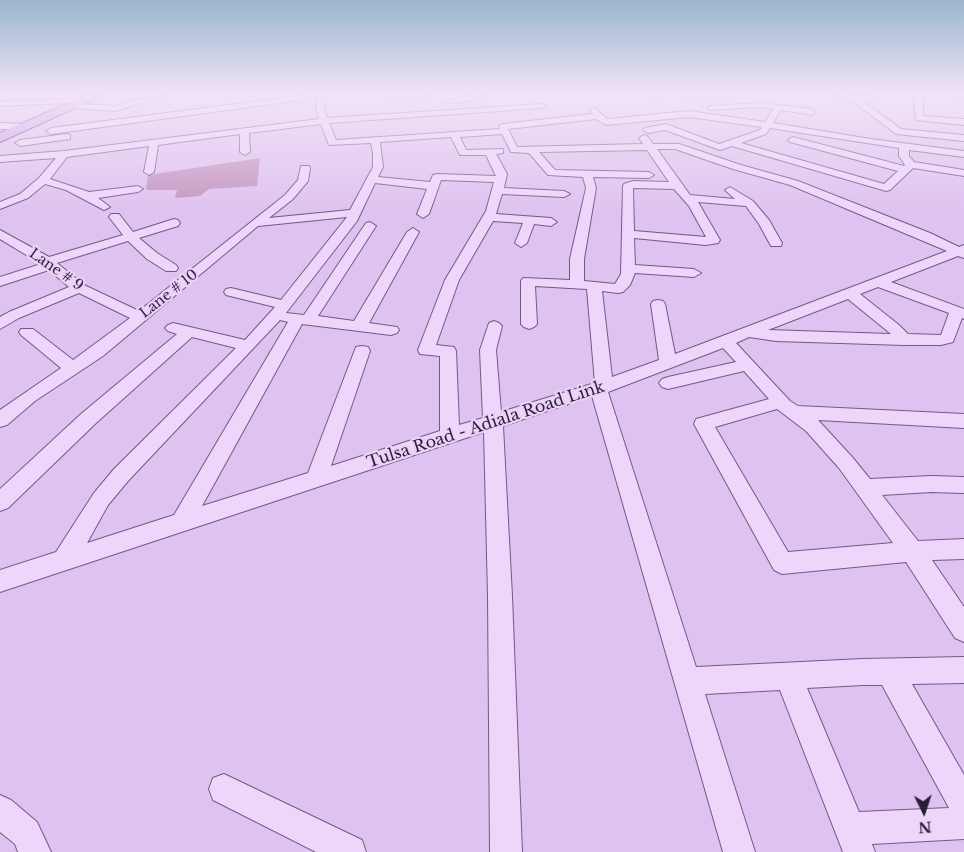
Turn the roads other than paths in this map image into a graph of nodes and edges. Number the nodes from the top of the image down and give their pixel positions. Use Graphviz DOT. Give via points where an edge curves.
graph roads {
  1 [pos="15,134"];
  2 [pos="43,134"];
  3 [pos="83,134"];
  4 [pos="223,134"];
  5 [pos="244,134"];
  6 [pos="329,134"];
  7 [pos="470,134"];
  8 [pos="506,134"];
  9 [pos="640,134"];
  10 [pos="683,134"];
  11 [pos="753,134"];
  12 [pos="785,134"];
  13 [pos="810,134"];
  14 [pos="918,134"];
  15 [pos="454,135"];
  16 [pos="964,138"];
  17 [pos="369,140"];
  18 [pos="154,143"];
  19 [pos="732,143"];
  20 [pos="583,144"];
  21 [pos="8,145"];
  22 [pos="625,146"];
  23 [pos="650,146"];
  24 [pos="904,146"];
  25 [pos="530,149"];
  26 [pos="514,150"];
  27 [pos="489,151"];
  28 [pos="245,152"];
  29 [pos="64,154"];
  30 [pos="854,154"];
  31 [pos="964,154"];
  32 [pos="632,158"];
  33 [pos="0,159"];
  34 [pos="590,167"];
  35 [pos="908,167"];
  36 [pos="306,168"];
  37 [pos="149,172"];
  38 [pos="964,173"];
  39 [pos="372,179"];
  40 [pos="43,180"];
  41 [pos="674,181"];
  42 [pos="823,181"];
  43 [pos="500,185"];
  44 [pos="434,186"];
  45 [pos="138,189"];
  46 [pos="730,190"];
  47 [pos="564,194"];
  48 [pos="88,196"];
  49 [pos="689,198"];
  50 [pos="749,203"];
  51 [pos="0,206"];
  52 [pos="104,208"];
  53 [pos="354,213"];
  54 [pos="423,214"];
  55 [pos="489,217"];
  56 [pos="115,218"];
  57 [pos="530,220"];
  58 [pos="551,222"];
  59 [pos="174,223"];
  60 [pos="255,223"];
  61 [pos="370,226"];
  62 [pos="414,232"];
  63 [pos="0,234"];
  64 [pos="628,234"];
  65 [pos="131,236"];
  66 [pos="521,243"];
  67 [pos="776,243"];
  68 [pos="962,251"];
  69 [pos="49,263"];
  70 [pos="171,268"];
  71 [pos="628,269"];
  72 [pos="694,273"];
  73 [pos="0,282"];
  74 [pos="878,282"];
  75 [pos="577,284"];
  76 [pos="594,286"];
  77 [pos="79,288"];
  78 [pos="230,292"];
  79 [pos="850,293"];
  80 [pos="658,304"];
  81 [pos="961,312"];
  82 [pos="291,315"];
  83 [pos="139,317"];
  84 [pos="0,324"];
  85 [pos="528,324"];
  86 [pos="359,326"];
  87 [pos="494,326"];
  88 [pos="391,330"];
  89 [pos="27,332"];
  90 [pos="749,332"];
  91 [pos="904,340"];
  92 [pos="726,341"];
  93 [pos="247,346"];
  94 [pos="362,352"];
  95 [pos="668,363"];
  96 [pos="747,365"];
  97 [pos="72,368"];
  98 [pos="668,383"];
  99 [pos="601,387"];
  100 [pos="787,407"];
  101 [pos="0,420"];
  102 [pos="964,421"];
  103 [pos="493,422"];
  104 [pos="450,436"];
  105 [pos="316,479"];
  106 [pos="964,485"];
  107 [pos="864,488"];
  108 [pos="0,502"];
  109 [pos="182,522"];
  110 [pos="964,548"];
  111 [pos="912,551"];
  112 [pos="64,560"];
  113 [pos="0,581"];
  114 [pos="964,629"];
  115 [pos="964,670"];
  116 [pos="890,672"];
  117 [pos="788,676"];
  118 [pos="687,681"];
  119 [pos="224,789"];
  120 [pos="964,805"];
  121 [pos="0,811"];
  122 [pos="964,823"];
  123 [pos="854,840"];
  124 [pos="35,852"];
  125 [pos="350,852"];
  126 [pos="506,852"];
  127 [pos="739,852"];
  1 -- 21 [label="main road"];
  2 -- 21 [label="street"];
  3 -- 21 [label="street"];
  4 -- 18 [label="street"];
  5 -- 28 [label="street"];
  6 -- 17 [label="street" via="332,143"];
  7 -- 15 [label="street"];
  8 -- 26 [label="street"];
  9 -- 23 [label="street"];
  10 -- 19 [label="street" via="715,146"];
  11 -- 19 [label="street"];
  12 -- 30 [label="street"];
  13 -- 24 [label="street"];
  14 -- 16 [label="street"];
  15 -- 17 [label="street"];
  15 -- 27 [label="street" via="463,153"];
  17 -- 39 [label="street" via="378,153 378,167"];
  18 -- 29 [label="street"];
  18 -- 37 [label="street"];
  19 -- 42 [label="street"];
  20 -- 22 [label="street"];
  20 -- 25 [label="street"];
  20 -- 34 [label="street"];
  22 -- 23 [label="street"];
  22 -- 32 [label="street"];
  23 -- 41 [label="street"];
  23 -- 42 [label="street" via="676,146"];
  24 -- 31 [label="street"];
  24 -- 35 [label="street"];
  25 -- 26 [label="street"];
  25 -- 34 [label="street" via="552,173"];
  26 -- 27 [label="street"];
  27 -- 43 [label="street" via="502,174"];
  29 -- 33 [label="street"];
  29 -- 40 [label="street"];
  30 -- 35 [label="street"];
  30 -- 42 [label="street"];
  34 -- 41 [label="street"];
  34 -- 75 [label="street" via="591,188 578,259"];
  35 -- 38 [label="street"];
  35 -- 42 [label="street" via="886,188"];
  36 -- 60 [label="street, Lane # 10" via="303,181"];
  39 -- 44 [label="street"];
  39 -- 53 [label="street"];
  40 -- 48 [label="street"];
  40 -- 51 [label="street" via="24,196"];
  41 -- 49 [label="street"];
  41 -- 64 [label="street" via="630,185"];
  42 -- 68 [label="street" via="926,236"];
  43 -- 44 [label="street" via="440,176"];
  43 -- 47 [label="street"];
  43 -- 55 [label="street"];
  44 -- 54 [label="street"];
  45 -- 48 [label="street"];
  46 -- 50 [label="street"];
  48 -- 52 [label="street"];
  49 -- 50 [label="street"];
  49 -- 64 [label="street" via="714,240"];
  50 -- 67 [label="street"];
  53 -- 60 [label="street"];
  53 -- 82 [label="street"];
  55 -- 57 [label="street"];
  55 -- 104 [label="street" via="452,280 426,350 448,351"];
  56 -- 65 [label="street"];
  57 -- 58 [label="street"];
  57 -- 66 [label="street"];
  59 -- 65 [label="street"];
  60 -- 83 [label="street, Lane # 10"];
  61 -- 82 [label="street"];
  62 -- 86 [label="street"];
  63 -- 69 [label="street, Lane # 9"];
  64 -- 71 [label="street"];
  65 -- 69 [label="street"];
  65 -- 70 [label="street"];
  68 -- 74 [label="street, Tulsa Road - Adiala Road Link"];
  69 -- 73 [label="street"];
  69 -- 77 [label="street, Lane # 9"];
  71 -- 72 [label="street"];
  71 -- 76 [label="street" via="623,285 618,289"];
  74 -- 79 [label="street, Tulsa Road - Adiala Road Link"];
  74 -- 81 [label="street"];
  75 -- 76 [label="street"];
  75 -- 85 [label="street" via="528,281"];
  76 -- 99 [label="street"];
  77 -- 83 [label="street, Lane # 9"];
  77 -- 84 [label="street"];
  78 -- 82 [label="street"];
  79 -- 90 [label="street, Tulsa Road - Adiala Road Link"];
  79 -- 91 [label="street"];
  80 -- 95 [label="street"];
  81 -- 91 [label="street" via="947,339"];
  82 -- 86 [label="street"];
  82 -- 93 [label="street"];
  82 -- 109 [label="street"];
  83 -- 97 [label="street, Lane # 10"];
  86 -- 88 [label="street"];
  87 -- 103 [label="street" via="488,350"];
  89 -- 97 [label="street"];
  90 -- 91 [label="street" via="768,336"];
  90 -- 92 [label="street, Tulsa Road - Adiala Road Link"];
  92 -- 95 [label="street, Tulsa Road - Adiala Road Link"];
  92 -- 96 [label="street"];
  93 -- 108 [label="street" via="181,330"];
  93 -- 112 [label="street" via="121,475 101,499"];
  94 -- 105 [label="street"];
  95 -- 99 [label="street, Tulsa Road - Adiala Road Link"];
  96 -- 98 [label="street"];
  96 -- 100 [label="street"];
  97 -- 101 [label="street, Lane # 10"];
  99 -- 103 [label="street, Tulsa Road - Adiala Road Link"];
  99 -- 118 [label="street"];
  100 -- 102 [label="street"];
  100 -- 107 [label="street" via="814,426"];
  100 -- 111 [label="street" via="703,424 782,563"];
  103 -- 104 [label="street, Tulsa Road - Adiala Road Link"];
  103 -- 126 [label="street"];
  104 -- 105 [label="street, Tulsa Road - Adiala Road Link"];
  105 -- 109 [label="street, Tulsa Road - Adiala Road Link"];
  106 -- 107 [label="street"];
  107 -- 111 [label="street"];
  109 -- 112 [label="street, Tulsa Road - Adiala Road Link"];
  110 -- 111 [label="street"];
  111 -- 114 [label="street"];
  112 -- 113 [label="street, Tulsa Road - Adiala Road Link"];
  115 -- 116 [label="street"];
  116 -- 117 [label="street"];
  116 -- 120 [label="street"];
  117 -- 118 [label="street"];
  117 -- 123 [label="street"];
  118 -- 127 [label="street"];
  119 -- 125 [label="street"];
  121 -- 124 [label="street" via="26,833"];
  122 -- 123 [label="street"];
}
